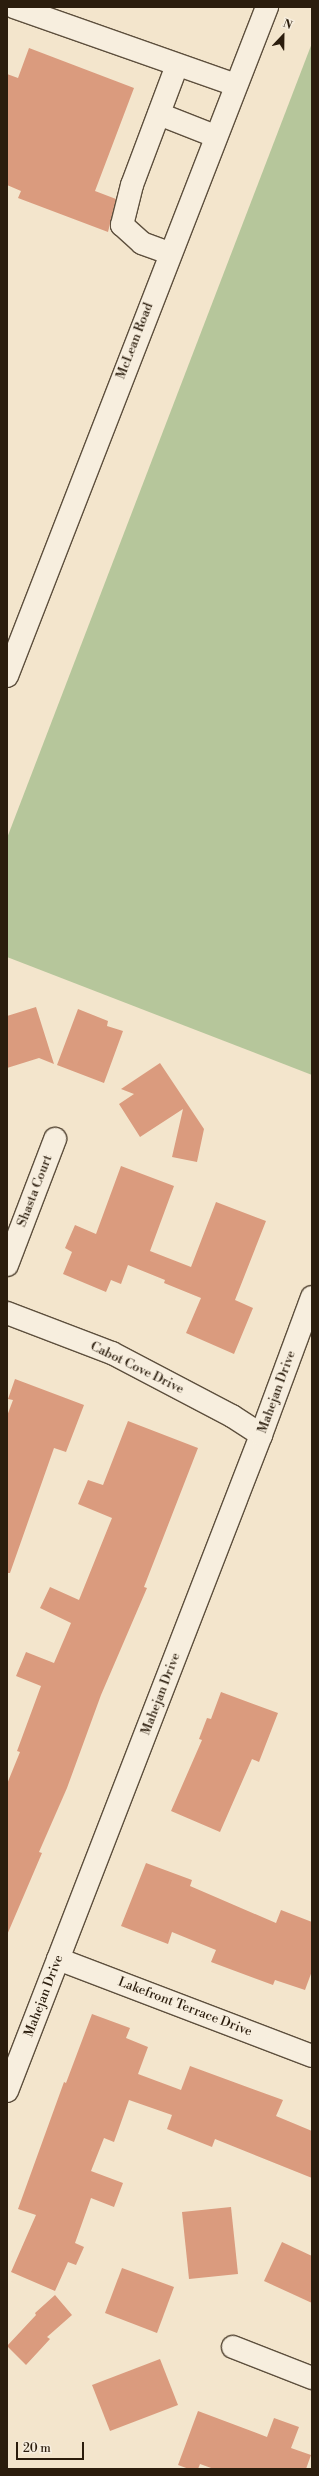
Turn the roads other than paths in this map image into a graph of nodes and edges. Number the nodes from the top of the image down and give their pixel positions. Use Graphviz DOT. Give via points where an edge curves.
graph roads {
  1 [pos="14,7"];
  2 [pos="266,7"];
  3 [pos="176,65"];
  4 [pos="235,85"];
  5 [pos="162,106"];
  6 [pos="215,136"];
  7 [pos="169,253"];
  8 [pos="7,676"];
  9 [pos="55,1139"];
  10 [pos="7,1265"];
  11 [pos="312,1297"];
  12 [pos="7,1313"];
  13 [pos="261,1435"];
  14 [pos="58,1959"];
  15 [pos="312,2056"];
  16 [pos="7,2091"];
  17 [pos="233,2347"];
  18 [pos="312,2378"];
  1 -- 3 [label="street"];
  2 -- 4 [label="street, McLean Road"];
  3 -- 4 [label="street"];
  3 -- 5 [label="street"];
  4 -- 6 [label="street, McLean Road"];
  5 -- 6 [label="street"];
  5 -- 7 [label="street" via="132,185 122,225 142,244"];
  6 -- 7 [label="street, McLean Road"];
  7 -- 8 [label="street, McLean Road"];
  9 -- 10 [label="street, Shasta Court"];
  11 -- 13 [label="street, Mahejan Drive"];
  12 -- 13 [label="street, Cabot Cove Drive" via="112,1353 232,1416"];
  13 -- 14 [label="street, Mahejan Drive"];
  14 -- 15 [label="street, Lakefront Terrace Drive"];
  14 -- 16 [label="street, Mahejan Drive"];
  17 -- 18 [label="street"];
}
